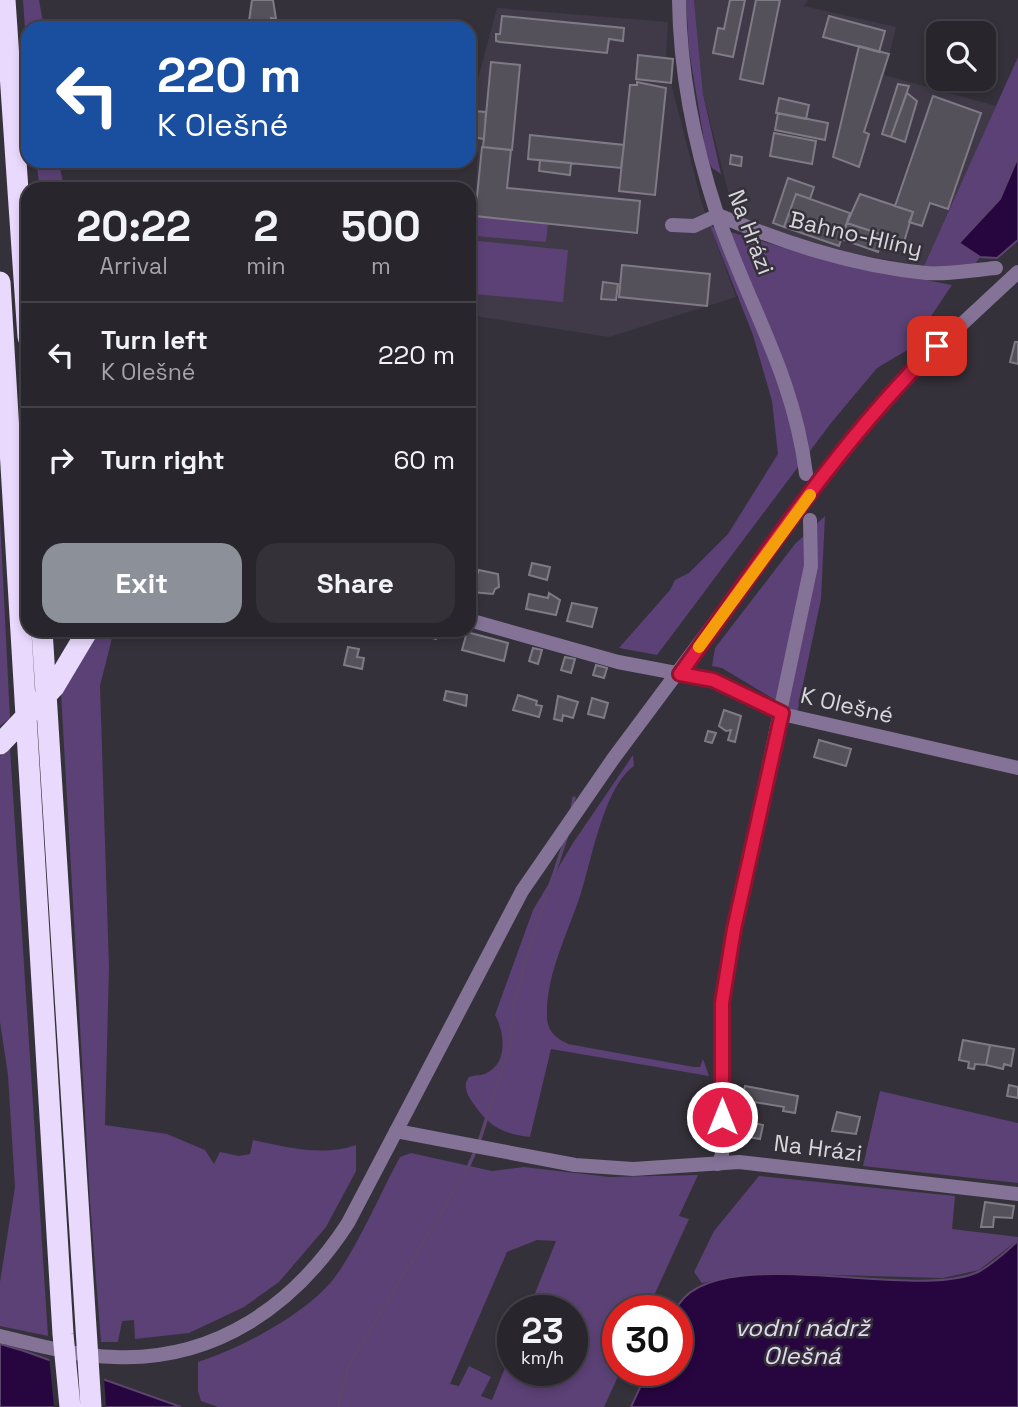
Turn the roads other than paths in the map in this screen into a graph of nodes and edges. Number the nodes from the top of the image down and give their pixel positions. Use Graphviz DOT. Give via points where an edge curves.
graph roads {
  1 [pos="5,0"];
  2 [pos="679,0"];
  3 [pos="15,139"];
  4 [pos="21,163"];
  5 [pos="718,215"];
  6 [pos="672,225"];
  7 [pos="21,230"];
  8 [pos="996,268"];
  9 [pos="1018,272"];
  10 [pos="0,282"];
  11 [pos="1,311"];
  12 [pos="21,312"];
  13 [pos="0,375"];
  14 [pos="806,474"];
  15 [pos="810,520"];
  16 [pos="476,622"];
  17 [pos="42,637"];
  18 [pos="84,637"];
  19 [pos="680,674"];
  20 [pos="782,713"];
  21 [pos="0,744"];
  22 [pos="1018,768"];
  23 [pos="396,1130"];
  24 [pos="719,1164"];
  25 [pos="1018,1194"];
  26 [pos="0,1336"];
  27 [pos="70,1407"];
  28 [pos="91,1407"];
  1 -- 3 [label="highway"];
  2 -- 5 [label="street, Na Hrázi" via="690,98"];
  3 -- 4 [label="highway"];
  3 -- 7 [label="highway"];
  5 -- 6 [label="street" via="694,226"];
  5 -- 8 [label="street, Bahno-Hlíny" via="781,242 838,257 928,274"];
  5 -- 14 [label="street, Na Hrázi" via="787,383"];
  9 -- 19 [label="street" via="890,397 808,497"];
  10 -- 11 [label="highway"];
  11 -- 12 [label="street"];
  11 -- 13 [label="highway"];
  11 -- 27 [label="highway"];
  15 -- 20 [label="street" via="811,566"];
  16 -- 19 [label="street, K Olešné" via="618,662"];
  17 -- 28 [label="highway"];
  18 -- 21 [label="highway" via="54,687"];
  19 -- 20 [label="street, K Olešné" via="713,680"];
  19 -- 23 [label="street" via="522,891"];
  20 -- 22 [label="street, K Olešné"];
  20 -- 24 [label="street" via="722,1003"];
  23 -- 24 [label="street, Na Hrázi" via="575,1165 633,1169"];
  23 -- 26 [label="street" via="326,1258 295,1290 236,1331 179,1351 115,1357"];
  24 -- 25 [label="street, Na Hrázi" via="739,1162"];
}
